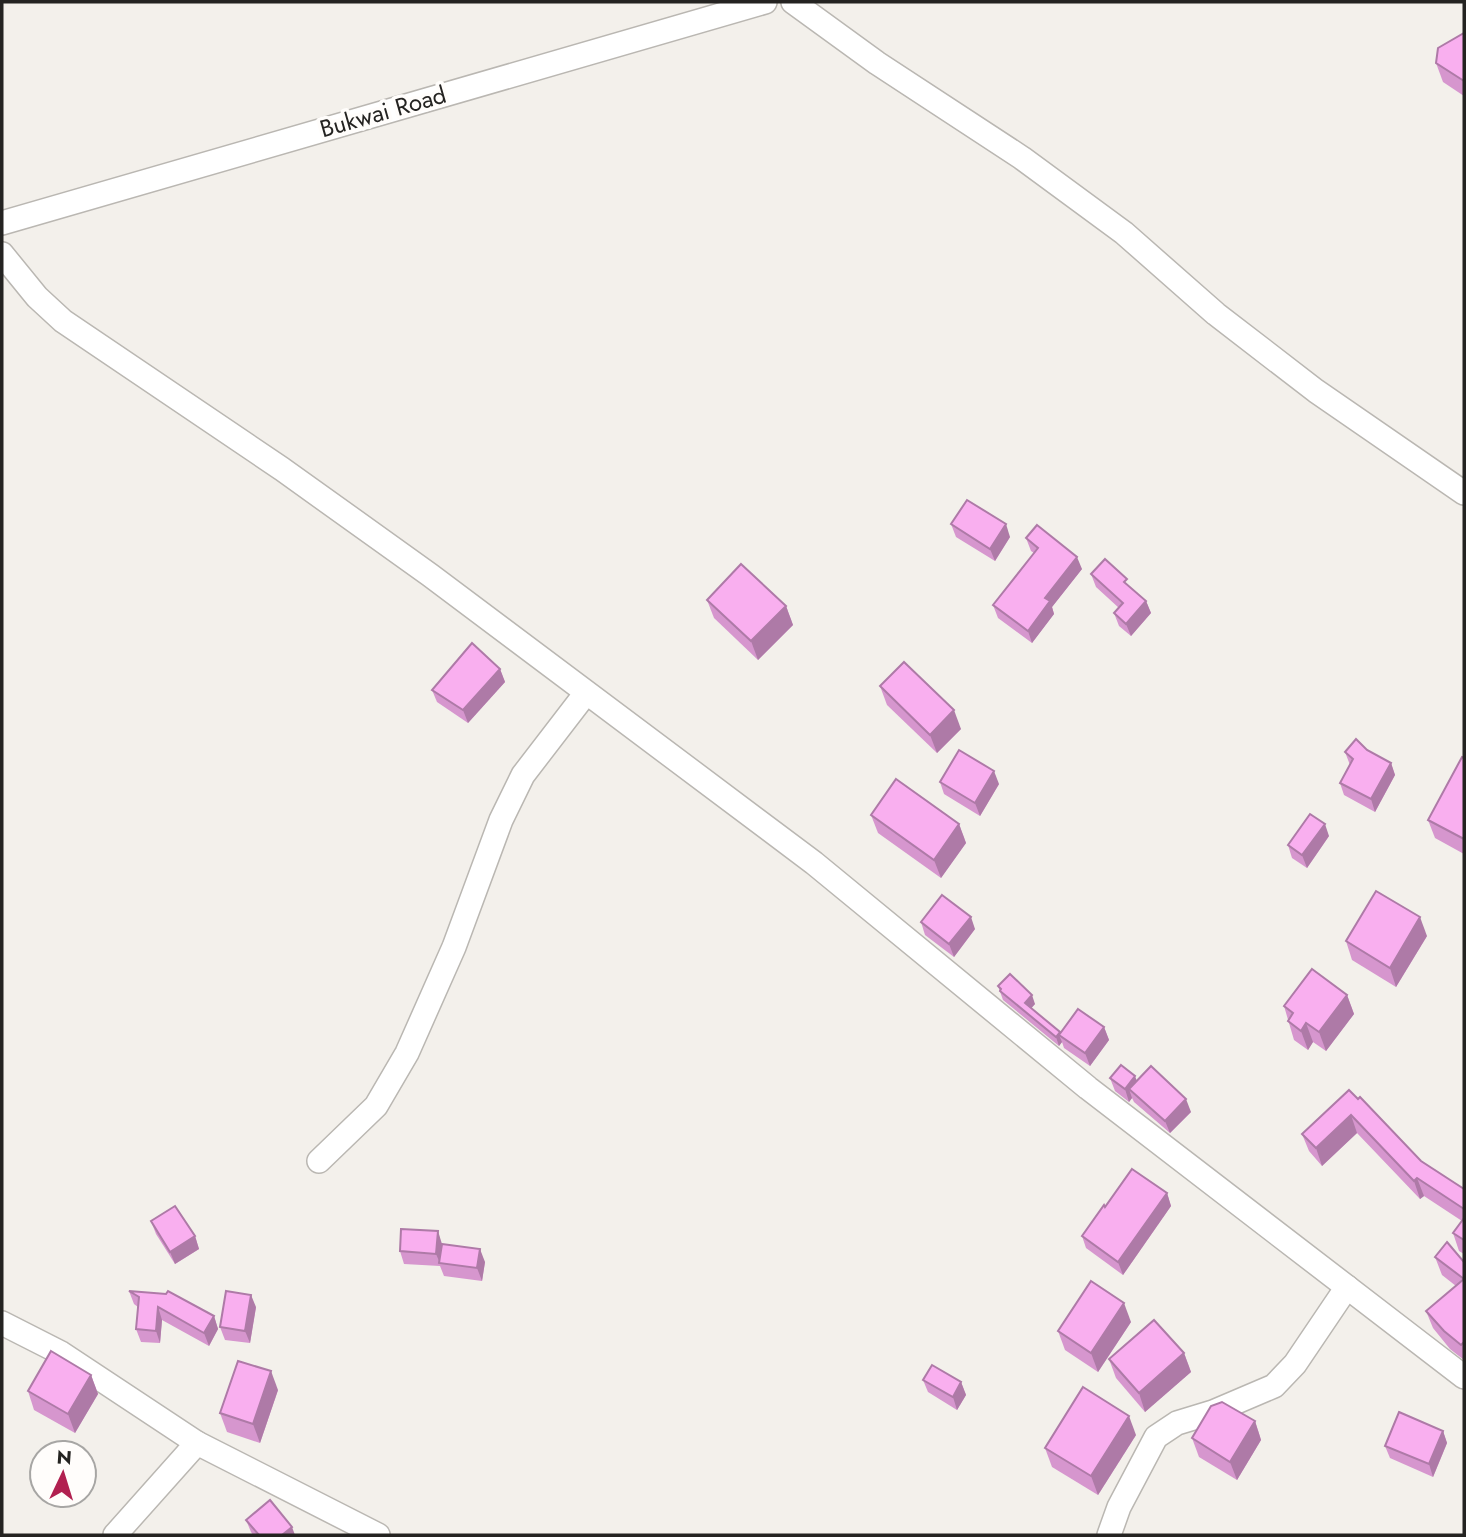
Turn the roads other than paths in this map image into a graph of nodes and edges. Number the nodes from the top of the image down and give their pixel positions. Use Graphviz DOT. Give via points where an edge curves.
graph roads {
  1 [pos="765,2"];
  2 [pos="793,2"];
  3 [pos="2,223"];
  4 [pos="2,254"];
  5 [pos="1464,493"];
  6 [pos="586,693"];
  7 [pos="319,1161"];
  8 [pos="1347,1287"];
  9 [pos="2,1323"];
  10 [pos="1464,1377"];
  11 [pos="197,1443"];
  12 [pos="115,1535"];
  13 [pos="378,1535"];
  14 [pos="1109,1535"];
  1 -- 3 [label="street, Bukwai Road"];
  2 -- 5 [label="street" via="1022,158 1124,233 1216,314 1316,391"];
  4 -- 6 [label="street" via="37,298 63,321 294,478"];
  6 -- 7 [label="street" via="523,775 500,820 454,947 408,1053 376,1106"];
  6 -- 8 [label="street" via="814,863 1088,1088"];
  8 -- 10 [label="street"];
  8 -- 14 [label="street" via="1275,1387 1177,1423 1156,1437"];
  9 -- 11 [label="street" via="61,1353"];
  11 -- 12 [label="street"];
  11 -- 13 [label="street"];
}
